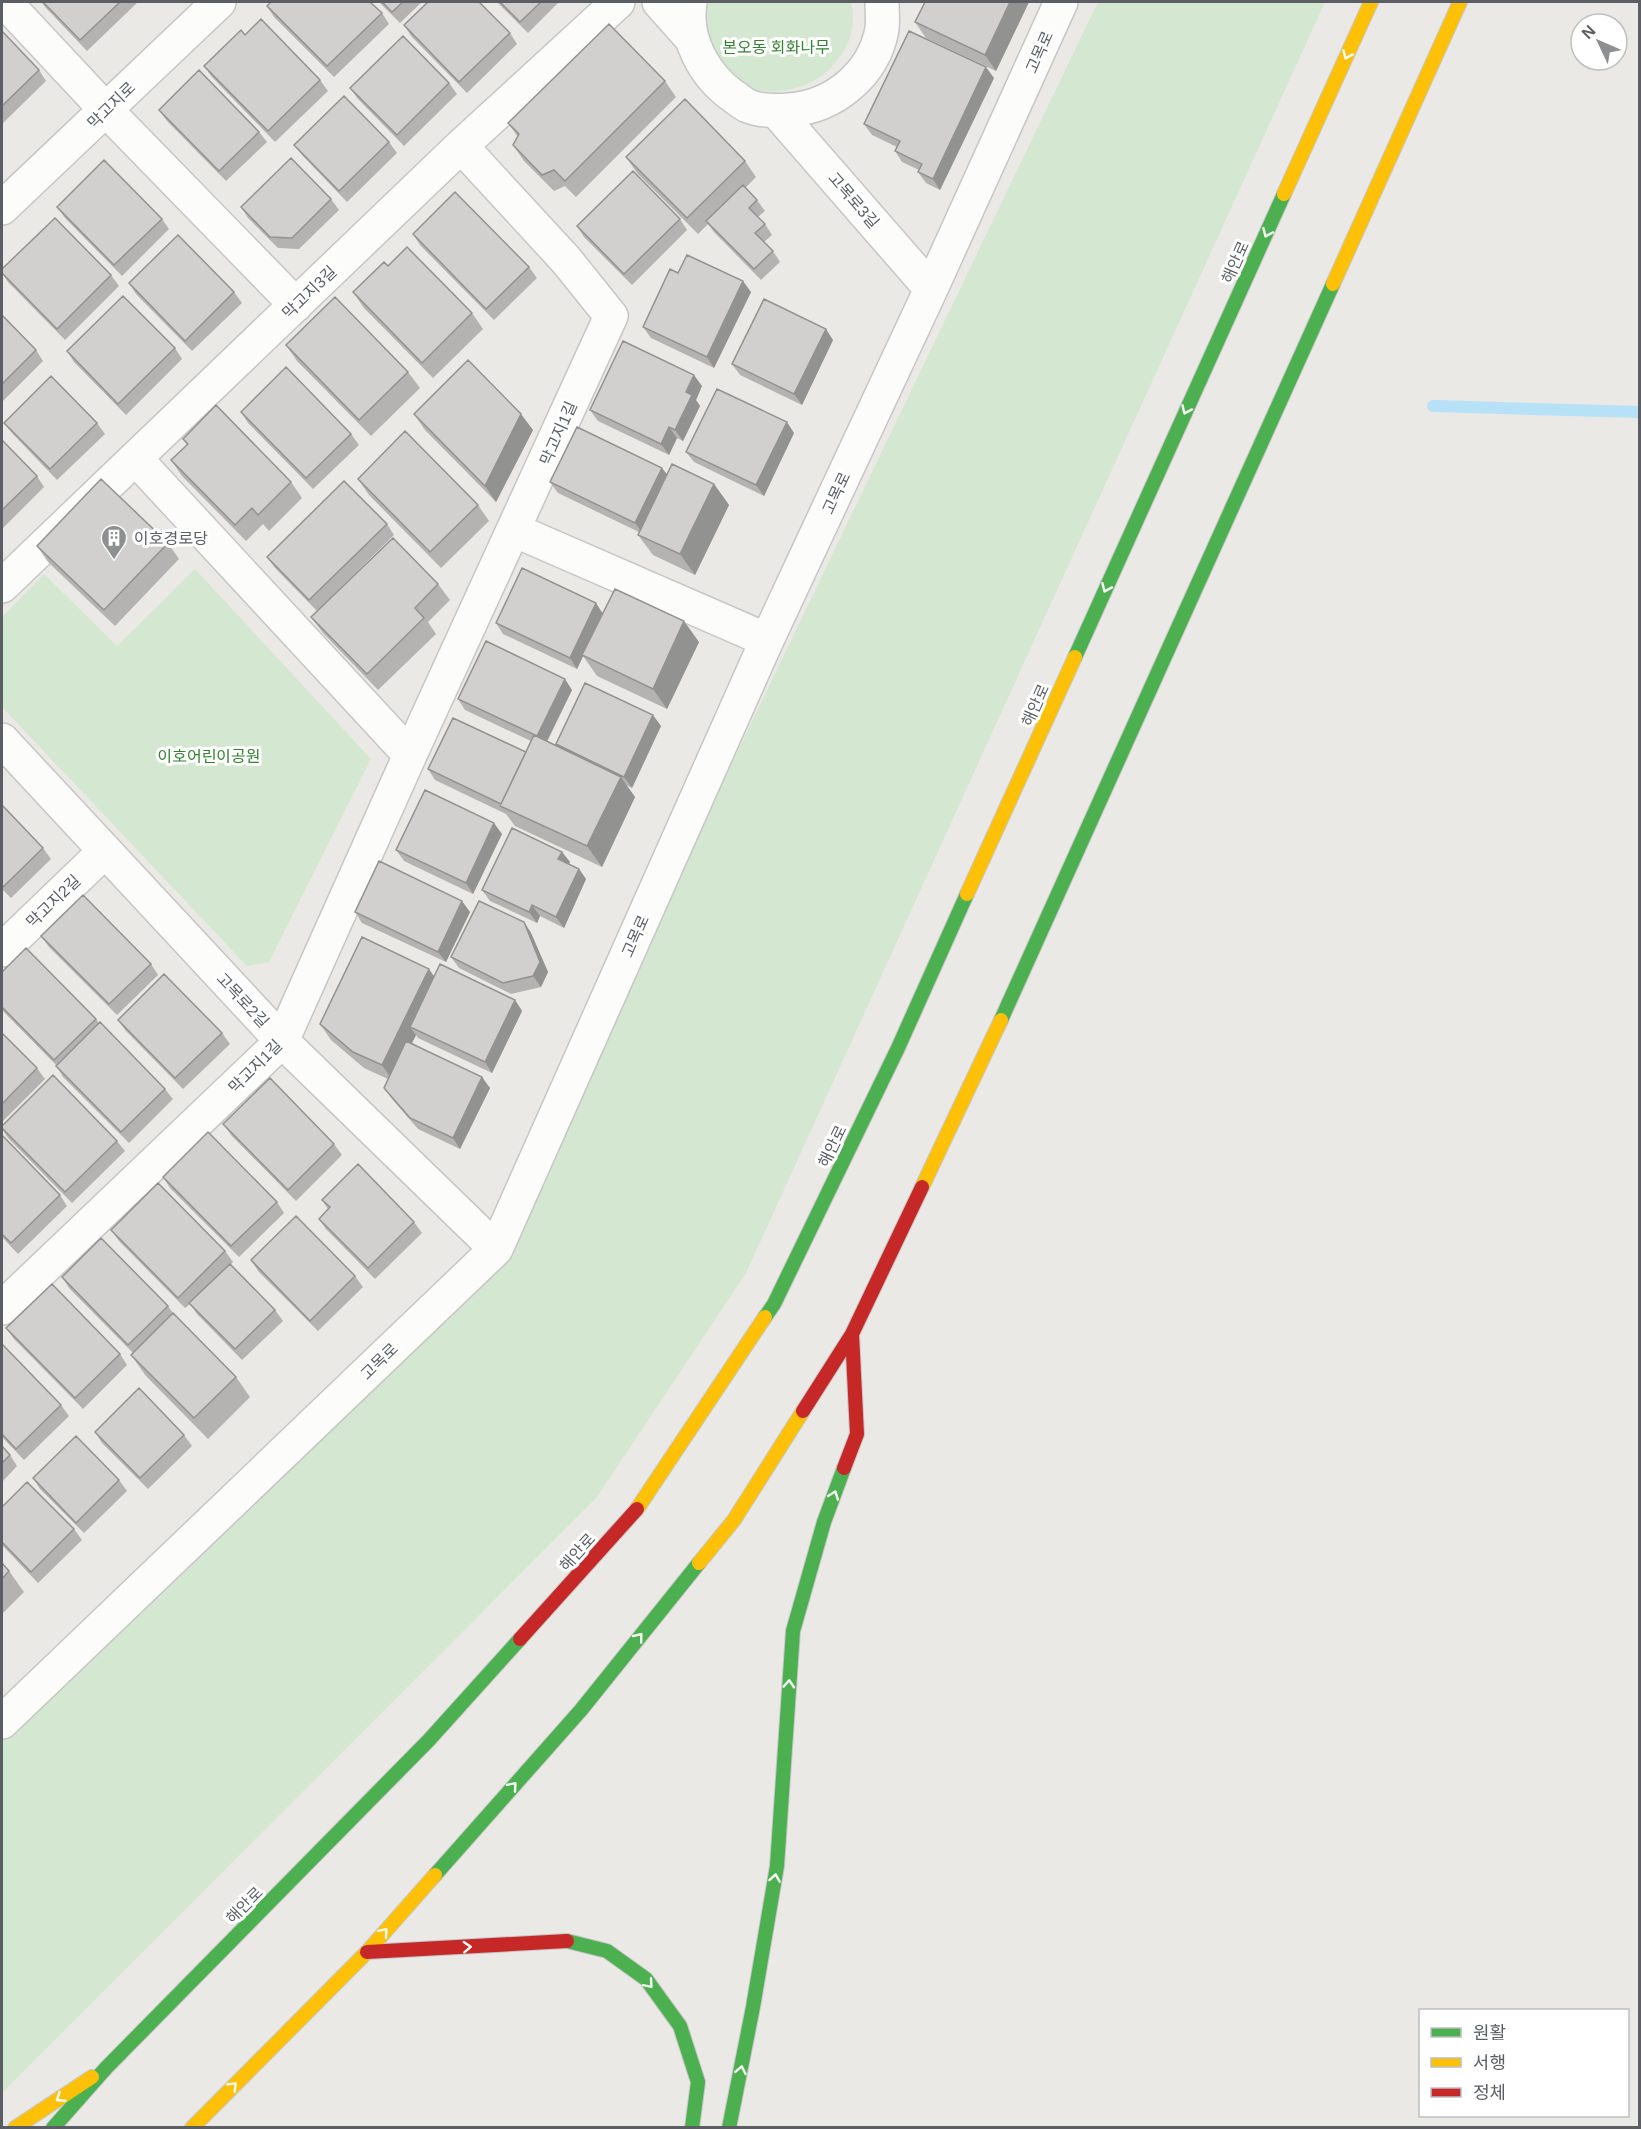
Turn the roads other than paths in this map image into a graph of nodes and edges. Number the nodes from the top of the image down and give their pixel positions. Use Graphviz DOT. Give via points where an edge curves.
graph roads {
  1 [pos="5,2"];
  2 [pos="219,2"];
  3 [pos="618,2"];
  4 [pos="659,2"];
  5 [pos="690,2"];
  6 [pos="882,2"];
  7 [pos="1061,2"];
  8 [pos="1371,2"];
  9 [pos="1460,2"];
  10 [pos="691,38"];
  11 [pos="106,110"];
  12 [pos="776,111"];
  13 [pos="461,146"];
  14 [pos="2,208"];
  15 [pos="931,289"];
  16 [pos="296,304"];
  17 [pos="136,459"];
  18 [pos="514,530"];
  19 [pos="2,586"];
  20 [pos="767,640"];
  21 [pos="2,740"];
  22 [pos="410,755"];
  23 [pos="105,851"];
  24 [pos="2,950"];
  25 [pos="282,1041"];
  26 [pos="496,1249"];
  27 [pos="2,1308"];
  28 [pos="852,1334"];
  29 [pos="2,1722"];
  30 [pos="367,1952"];
  31 [pos="106,2068"];
  32 [pos="15,2127"];
  33 [pos="53,2127"];
  34 [pos="192,2127"];
  35 [pos="692,2127"];
  36 [pos="729,2127"];
  1 -- 11 [label="street"];
  2 -- 11 [label="street, 막고지로"];
  3 -- 13 [label="street, 막고지3길"];
  4 -- 10 [label="street"];
  5 -- 10 [label="street"];
  6 -- 12 [label="street" via="882,28 873,56 856,80 833,98 806,109"];
  7 -- 15 [label="street, 고목로"];
  8 -- 31 [label="main road, 해안로, one-way" via="898,1048 774,1304 636,1510 429,1740"];
  9 -- 28 [label="main road" via="1022,976"];
  10 -- 12 [label="street" via="704,68 723,89 748,106"];
  11 -- 14 [label="street, 막고지로"];
  11 -- 16 [label="street"];
  12 -- 15 [label="street, 고목로3길"];
  13 -- 16 [label="street, 막고지3길"];
  13 -- 18 [label="street, 막고지1길" via="566,260 611,316"];
  15 -- 20 [label="street, 고목로"];
  16 -- 17 [label="street, 막고지3길"];
  17 -- 19 [label="street, 막고지3길"];
  17 -- 22 [label="street"];
  18 -- 20 [label="street"];
  18 -- 22 [label="street, 막고지1길"];
  20 -- 26 [label="street, 고목로"];
  21 -- 23 [label="street, 고목로2길"];
  22 -- 25 [label="street, 막고지1길"];
  23 -- 24 [label="street, 막고지2길"];
  23 -- 25 [label="street, 고목로2길"];
  25 -- 26 [label="street, 고목로2길"];
  25 -- 27 [label="street, 막고지1길"];
  26 -- 29 [label="street, 고목로"];
  30 -- 28 [label="main road, one-way" via="580,1710 734,1520"];
  36 -- 28 [label="main road, one-way" via="777,1866 793,1631 824,1522 857,1434"];
  34 -- 30 [label="main road, one-way"];
  30 -- 35 [label="main road, one-way" via="568,1941 607,1951 646,1979 680,2026 698,2082"];
  31 -- 32 [label="main road, one-way"];
  31 -- 33 [label="main road, 해안로"];
}
